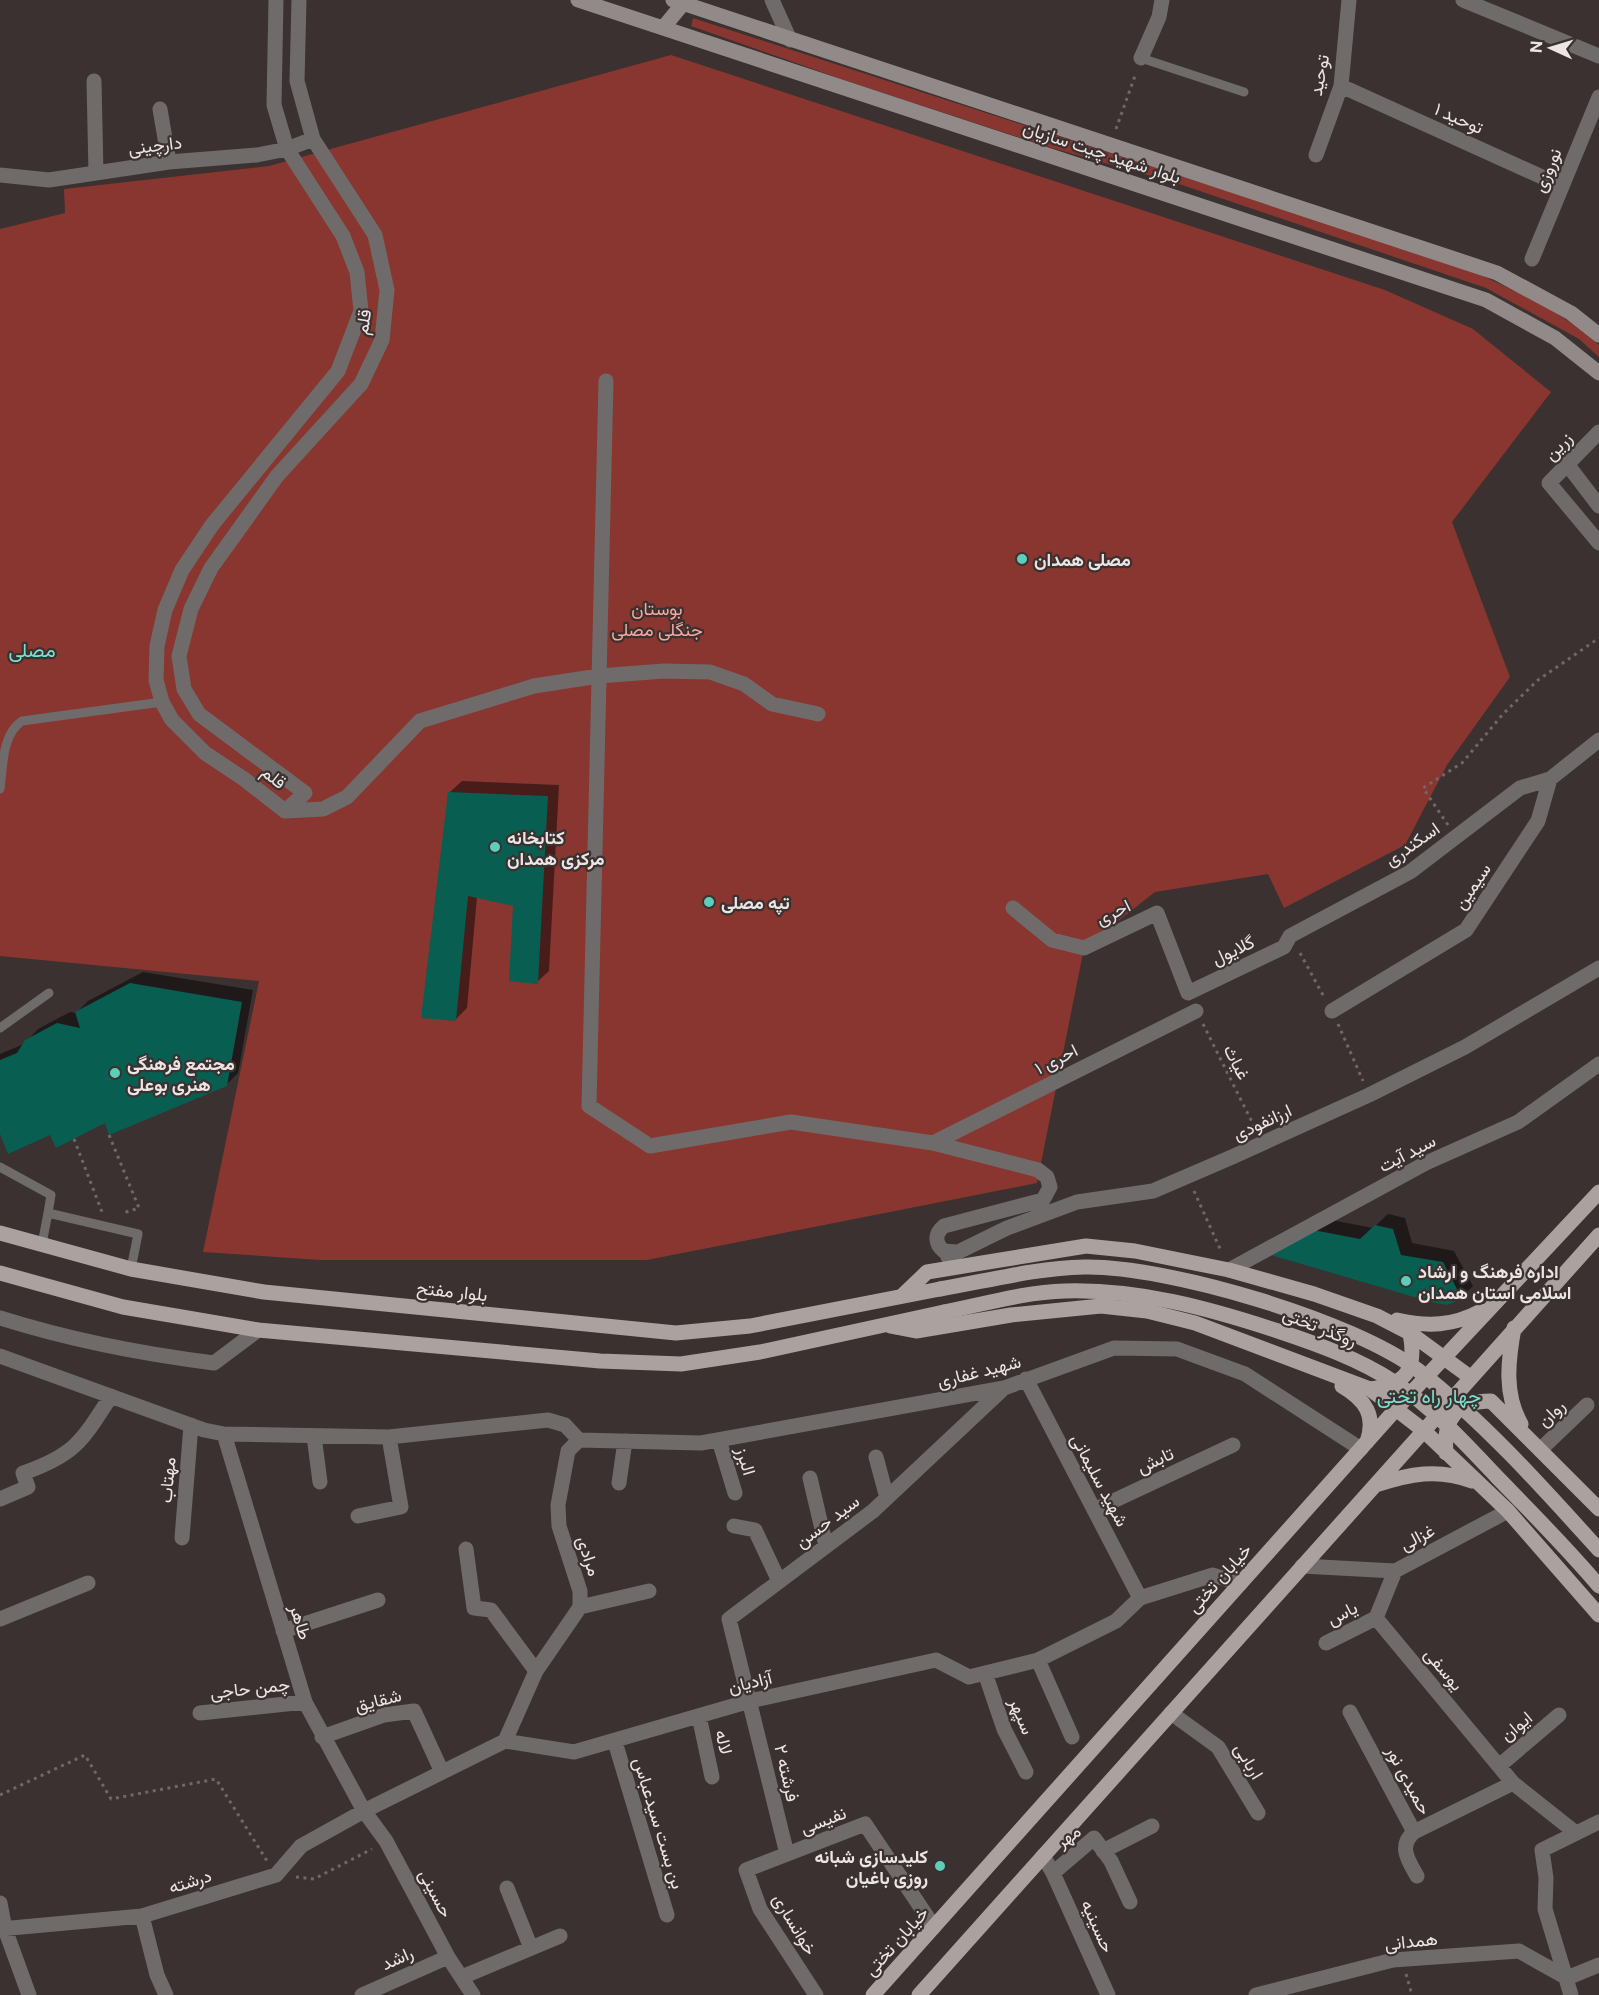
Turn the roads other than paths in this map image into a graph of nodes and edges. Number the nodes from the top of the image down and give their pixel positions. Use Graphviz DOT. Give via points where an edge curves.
graph roads {
  1 [pos="276,0"];
  2 [pos="299,0"];
  3 [pos="578,0"];
  4 [pos="772,0"];
  5 [pos="1162,0"];
  6 [pos="1349,0"];
  7 [pos="1463,0"];
  8 [pos="681,1"];
  9 [pos="663,28"];
  10 [pos="790,40"];
  11 [pos="1599,56"];
  12 [pos="1141,58"];
  13 [pos="94,81"];
  14 [pos="1341,86"];
  15 [pos="1244,93"];
  16 [pos="1599,97"];
  17 [pos="160,109"];
  18 [pos="313,139"];
  19 [pos="287,149"];
  20 [pos="1316,155"];
  21 [pos="169,162"];
  22 [pos="96,173"];
  23 [pos="0,175"];
  24 [pos="1562,186"];
  25 [pos="1532,259"];
  26 [pos="1599,335"];
  27 [pos="1599,373"];
  28 [pos="606,381"];
  29 [pos="1599,432"];
  30 [pos="1567,465"];
  31 [pos="1599,506"];
  32 [pos="1599,543"];
  33 [pos="599,676"];
  34 [pos="162,702"];
  35 [pos="818,714"];
  36 [pos="1599,741"];
  37 [pos="1550,778"];
  38 [pos="0,789"];
  39 [pos="285,811"];
  40 [pos="1013,908"];
  41 [pos="1290,936"];
  42 [pos="1599,968"];
  43 [pos="49,993"];
  44 [pos="1188,993"];
  45 [pos="1196,1011"];
  46 [pos="1332,1011"];
  47 [pos="0,1028"];
  48 [pos="1599,1064"];
  49 [pos="933,1143"];
  50 [pos="0,1167"];
  51 [pos="1599,1192"];
  52 [pos="48,1214"];
  53 [pos="0,1233"];
  54 [pos="1599,1236"];
  55 [pos="42,1244"];
  56 [pos="956,1252"];
  57 [pos="132,1269"];
  58 [pos="1229,1270"];
  59 [pos="927,1272"];
  60 [pos="0,1273"];
  61 [pos="940,1289"];
  62 [pos="902,1296"];
  63 [pos="1494,1303"];
  64 [pos="1377,1316"];
  65 [pos="0,1318"];
  66 [pos="884,1325"];
  67 [pos="1514,1328"];
  68 [pos="258,1330"];
  69 [pos="1410,1333"];
  70 [pos="0,1356"];
  71 [pos="1444,1356"];
  72 [pos="1301,1363"];
  73 [pos="1470,1377"];
  74 [pos="1026,1379"];
  75 [pos="1004,1388"];
  76 [pos="1370,1389"];
  77 [pos="111,1396"];
  78 [pos="1587,1405"];
  79 [pos="1397,1408"];
  80 [pos="191,1425"];
  81 [pos="1423,1430"];
  82 [pos="224,1434"];
  83 [pos="314,1436"];
  84 [pos="389,1437"];
  85 [pos="1529,1437"];
  86 [pos="579,1440"];
  87 [pos="719,1440"];
  88 [pos="624,1441"];
  89 [pos="1233,1445"];
  90 [pos="1363,1446"];
  91 [pos="1541,1449"];
  92 [pos="1446,1453"];
  93 [pos="876,1457"];
  94 [pos="810,1478"];
  95 [pos="320,1482"];
  96 [pos="619,1483"];
  97 [pos="1477,1483"];
  98 [pos="1373,1486"];
  99 [pos="735,1493"];
  100 [pos="887,1498"];
  101 [pos="0,1499"];
  102 [pos="1599,1509"];
  103 [pos="1094,1510"];
  104 [pos="1508,1511"];
  105 [pos="358,1516"];
  106 [pos="734,1526"];
  107 [pos="182,1538"];
  108 [pos="826,1546"];
  109 [pos="466,1549"];
  110 [pos="1599,1550"];
  111 [pos="1302,1566"];
  112 [pos="1395,1571"];
  113 [pos="779,1581"];
  114 [pos="88,1583"];
  115 [pos="1240,1584"];
  116 [pos="1599,1586"];
  117 [pos="649,1591"];
  118 [pos="1140,1598"];
  119 [pos="378,1600"];
  120 [pos="580,1607"];
  121 [pos="1599,1614"];
  122 [pos="1376,1618"];
  123 [pos="0,1619"];
  124 [pos="284,1631"];
  125 [pos="1326,1643"];
  126 [pos="1038,1660"];
  127 [pos="537,1671"];
  128 [pos="985,1673"];
  129 [pos="750,1701"];
  130 [pos="305,1702"];
  131 [pos="1350,1712"];
  132 [pos="200,1713"];
  133 [pos="1171,1713"];
  134 [pos="1559,1715"];
  135 [pos="699,1716"];
  136 [pos="322,1737"];
  137 [pos="1072,1737"];
  138 [pos="505,1741"];
  139 [pos="615,1742"];
  140 [pos="1499,1766"];
  141 [pos="442,1772"];
  142 [pos="1026,1772"];
  143 [pos="712,1777"];
  144 [pos="1513,1783"];
  145 [pos="364,1811"];
  146 [pos="1258,1813"];
  147 [pos="1599,1822"];
  148 [pos="1152,1826"];
  149 [pos="1414,1832"];
  150 [pos="1576,1833"];
  151 [pos="1103,1851"];
  152 [pos="787,1854"];
  153 [pos="1043,1856"];
  154 [pos="746,1870"];
  155 [pos="1053,1873"];
  156 [pos="1417,1876"];
  157 [pos="507,1888"];
  158 [pos="1130,1902"];
  159 [pos="0,1903"];
  160 [pos="667,1915"];
  161 [pos="142,1916"];
  162 [pos="934,1927"];
  163 [pos="2,1929"];
  164 [pos="560,1936"];
  165 [pos="531,1948"];
  166 [pos="448,1956"];
  167 [pos="1599,1965"];
  168 [pos="462,1977"];
  169 [pos="1567,1978"];
  170 [pos="29,1995"];
  171 [pos="166,1995"];
  172 [pos="362,1995"];
  173 [pos="472,1995"];
  174 [pos="816,1995"];
  175 [pos="873,1995"];
  176 [pos="919,1995"];
  177 [pos="1108,1995"];
  178 [pos="1256,1995"];
  179 [pos="1571,1995"];
  1 -- 19 [label="street, قلم" via="274,105"];
  2 -- 18 [label="street, قلم" via="297,81"];
  3 -- 9 [label="main road, بلوار شهید چیت سازیان"];
  4 -- 10 [label="street"];
  5 -- 12 [label="street"];
  6 -- 14 [label="street, توحید"];
  7 -- 11 [label="street"];
  8 -- 9 [label="main road"];
  8 -- 10 [label="main road, بلوار شهید چیت سازیان"];
  9 -- 27 [label="main road, بلوار شهید چیت سازیان" via="1486,300 1555,338"];
  10 -- 26 [label="main road, بلوار شهید چیت سازیان" via="1497,273 1571,313"];
  12 -- 15 [label="lane"];
  13 -- 22 [label="street"];
  14 -- 20 [label="street, توحید"];
  14 -- 24 [label="street, توحید ۱"];
  16 -- 24 [label="street, نوروزی"];
  17 -- 21 [label="street"];
  18 -- 19 [label="street, دارچینی"];
  18 -- 39 [label="street, قلم" via="375,235 387,290 382,340 361,384 277,477 211,568 191,609 179,656 184,689 199,714 305,793"];
  19 -- 21 [label="street, دارچینی"];
  19 -- 34 [label="street, قلم" via="343,236 357,272 361,311 338,371 212,525 182,570 165,610 157,646 156,680"];
  21 -- 22 [label="street, دارچینی"];
  22 -- 23 [label="street, دارچینی" via="50,180"];
  24 -- 25 [label="street, نوروزی"];
  28 -- 33 [label="street"];
  29 -- 30 [label="street, زرین"];
  30 -- 31 [label="street"];
  30 -- 32 [label="street, زرین" via="1549,483"];
  33 -- 35 [label="street" via="710,672 744,684 772,704"];
  33 -- 39 [label="street" via="534,686 420,721 347,797 323,809"];
  33 -- 49 [label="street" via="589,1106 650,1146 791,1122"];
  34 -- 38 [label="lane" via="22,721 8,737"];
  34 -- 39 [label="street, قلم" via="172,720 205,753"];
  36 -- 37 [label="street"];
  37 -- 41 [label="street, اسکندری" via="1520,788 1410,872"];
  37 -- 46 [label="street, سیمین" via="1538,821 1466,930"];
  40 -- 44 [label="street, احری" via="1052,940 1084,948 1157,913"];
  41 -- 44 [label="street, گلایول" via="1284,947"];
  42 -- 56 [label="street, ارزانفودی" via="1465,1047 1370,1095 1188,1176 1153,1191 1077,1202"];
  43 -- 47 [label="lane"];
  45 -- 49 [label="street, احری ۱"];
  48 -- 58 [label="street, سید آیت" via="1518,1122 1426,1163"];
  49 -- 56 [label="street" via="1038,1170 1050,1182 1043,1200 944,1226 936,1236 937,1242 944,1251"];
  50 -- 52 [label="lane" via="51,1195"];
  51 -- 63 [label="main road, خیابان تختی"];
  52 -- 55 [label="lane"];
  52 -- 57 [label="lane" via="138,1234"];
  53 -- 55 [label="main road, بلوار مفتح"];
  54 -- 67 [label="main road"];
  55 -- 57 [label="main road, بلوار مفتح"];
  56 -- 59 [label="street, ارزانفودی"];
  57 -- 62 [label="main road, بلوار مفتح" via="264,1292 676,1333 750,1326"];
  58 -- 59 [label="main road" via="1135,1251 1086,1246"];
  58 -- 64 [label="main road"];
  59 -- 62 [label="main road"];
  60 -- 68 [label="main road" via="123,1307"];
  61 -- 62 [label="main road, بلوار مفتح"];
  61 -- 110 [label="main road, روگذر تختی, bridge" via="1062,1269 1136,1271 1214,1288 1354,1334 1400,1358 1449,1397"];
  63 -- 64 [label="main road" via="1463,1320 1441,1325"];
  63 -- 71 [label="main road, خیابان تختی"];
  64 -- 69 [label="main road"];
  65 -- 68 [label="street" via="93,1343 214,1363"];
  66 -- 68 [label="main road" via="760,1352 681,1364 577,1359"];
  66 -- 72 [label="main road" via="916,1331 1011,1315 1101,1306 1147,1311 1195,1323"];
  66 -- 116 [label="main road, روگذر تختی, bridge" via="1047,1292 1126,1293 1207,1309 1311,1342 1393,1381 1419,1401"];
  67 -- 73 [label="main road"];
  67 -- 85 [label="main road" via="1509,1391"];
  69 -- 71 [label="main road"];
  69 -- 76 [label="main road" via="1413,1355 1405,1377 1390,1386"];
  70 -- 77 [label="street"];
  71 -- 73 [label="main road"];
  71 -- 79 [label="main road, خیابان تختی"];
  72 -- 76 [label="main road"];
  72 -- 90 [label="main road" via="1365,1403 1371,1424"];
  73 -- 81 [label="main road"];
  74 -- 75 [label="street, شهید غفاری"];
  74 -- 90 [label="street, شهید غفاری" via="1114,1348 1177,1349 1245,1374"];
  74 -- 103 [label="street, شهید سلیمانی"];
  75 -- 87 [label="street, شهید غفاری"];
  75 -- 100 [label="street, سید حسن"];
  76 -- 79 [label="main road"];
  77 -- 80 [label="street"];
  77 -- 101 [label="street" via="72,1451 23,1473 28,1486"];
  78 -- 91 [label="street, روان"];
  79 -- 81 [label="main road"];
  79 -- 90 [label="main road, خیابان تختی"];
  80 -- 82 [label="street"];
  80 -- 107 [label="street, مهتاب"];
  81 -- 92 [label="main road"];
  81 -- 98 [label="main road"];
  82 -- 83 [label="street"];
  82 -- 124 [label="street, طاهر"];
  83 -- 84 [label="street"];
  83 -- 95 [label="street"];
  84 -- 86 [label="street" via="548,1420 565,1425"];
  84 -- 105 [label="street" via="401,1506"];
  85 -- 91 [label="main road"];
  85 -- 92 [label="main road" via="1491,1401 1477,1401 1462,1406 1453,1415 1444,1439"];
  86 -- 88 [label="street, شهید غفاری"];
  86 -- 120 [label="street, مرادی" via="568,1451 558,1505 559,1526 580,1591"];
  87 -- 88 [label="street, شهید غفاری" via="674,1444"];
  87 -- 99 [label="street, البرز"];
  88 -- 96 [label="street"];
  89 -- 103 [label="street, تابش"];
  90 -- 115 [label="main road, خیابان تختی"];
  91 -- 102 [label="main road"];
  92 -- 97 [label="main road"];
  93 -- 100 [label="street"];
  94 -- 108 [label="street"];
  97 -- 98 [label="main road" via="1438,1472"];
  97 -- 104 [label="main road"];
  98 -- 111 [label="main road"];
  100 -- 108 [label="street, سید حسن"];
  103 -- 118 [label="street, شهید سلیمانی"];
  104 -- 112 [label="street, غزالی"];
  104 -- 121 [label="main road"];
  106 -- 113 [label="street" via="755,1530"];
  108 -- 113 [label="street, سید حسن"];
  109 -- 127 [label="street" via="474,1608 491,1610"];
  111 -- 112 [label="street, غزالی"];
  111 -- 133 [label="main road"];
  112 -- 122 [label="street"];
  113 -- 129 [label="street, سید حسن" via="729,1619"];
  114 -- 123 [label="street"];
  115 -- 118 [label="street" via="1213,1575"];
  115 -- 162 [label="main road, خیابان تختی"];
  117 -- 120 [label="street"];
  118 -- 126 [label="street, آزادیان" via="1116,1621"];
  119 -- 124 [label="street"];
  120 -- 127 [label="street"];
  122 -- 125 [label="street, یاس"];
  122 -- 140 [label="street, یوسفی"];
  124 -- 130 [label="street, طاهر"];
  126 -- 128 [label="street, آزادیان"];
  126 -- 137 [label="street"];
  127 -- 138 [label="street"];
  128 -- 129 [label="street, آزادیان" via="969,1677 936,1660"];
  128 -- 142 [label="street, سپهر" via="1004,1729"];
  129 -- 135 [label="street, آزادیان"];
  129 -- 152 [label="street, فرشته ۲"];
  130 -- 132 [label="street, چمن حاجی"];
  130 -- 136 [label="street, طاهر"];
  131 -- 149 [label="street, حمیدی نور"];
  133 -- 146 [label="street, اربابی" via="1218,1747"];
  133 -- 153 [label="main road"];
  134 -- 140 [label="street, ایوان"];
  135 -- 139 [label="street, آزادیان"];
  135 -- 143 [label="street, لاله"];
  136 -- 141 [label="street, شقایق" via="384,1715 414,1711"];
  136 -- 145 [label="street, طاهر"];
  138 -- 139 [label="street, آزادیان" via="574,1752"];
  138 -- 141 [label="street"];
  139 -- 160 [label="street, بن بست سیدعباس"];
  140 -- 144 [label="street, یوسفی"];
  141 -- 145 [label="street"];
  144 -- 149 [label="street, حمیدی نور"];
  144 -- 150 [label="street, یوسفی"];
  145 -- 161 [label="street, درشته" via="301,1846 276,1875"];
  145 -- 166 [label="street, حسینی" via="387,1841"];
  147 -- 150 [label="street"];
  148 -- 151 [label="street, مهر"];
  149 -- 156 [label="street" via="1404,1847"];
  150 -- 169 [label="street" via="1542,1850 1545,1909"];
  151 -- 155 [label="street, مهر" via="1094,1838"];
  151 -- 158 [label="street, مهر"];
  152 -- 154 [label="street, نفیسی"];
  152 -- 162 [label="street, نفیسی" via="865,1824"];
  153 -- 155 [label="street, حسینیه"];
  153 -- 176 [label="main road"];
  154 -- 174 [label="street, خوانساری" via="760,1909"];
  155 -- 177 [label="street, حسینیه"];
  157 -- 165 [label="street"];
  159 -- 163 [label="street"];
  161 -- 163 [label="street, درشته"];
  161 -- 171 [label="street" via="157,1976"];
  162 -- 175 [label="main road, خیابان تختی"];
  163 -- 170 [label="street"];
  164 -- 165 [label="street"];
  165 -- 168 [label="street"];
  166 -- 168 [label="street, حسینی"];
  166 -- 172 [label="street, راشد"];
  167 -- 169 [label="street"];
  168 -- 173 [label="street, حسینی"];
  169 -- 178 [label="street, همدانی" via="1519,1951 1393,1960"];
  169 -- 179 [label="street"];
}
